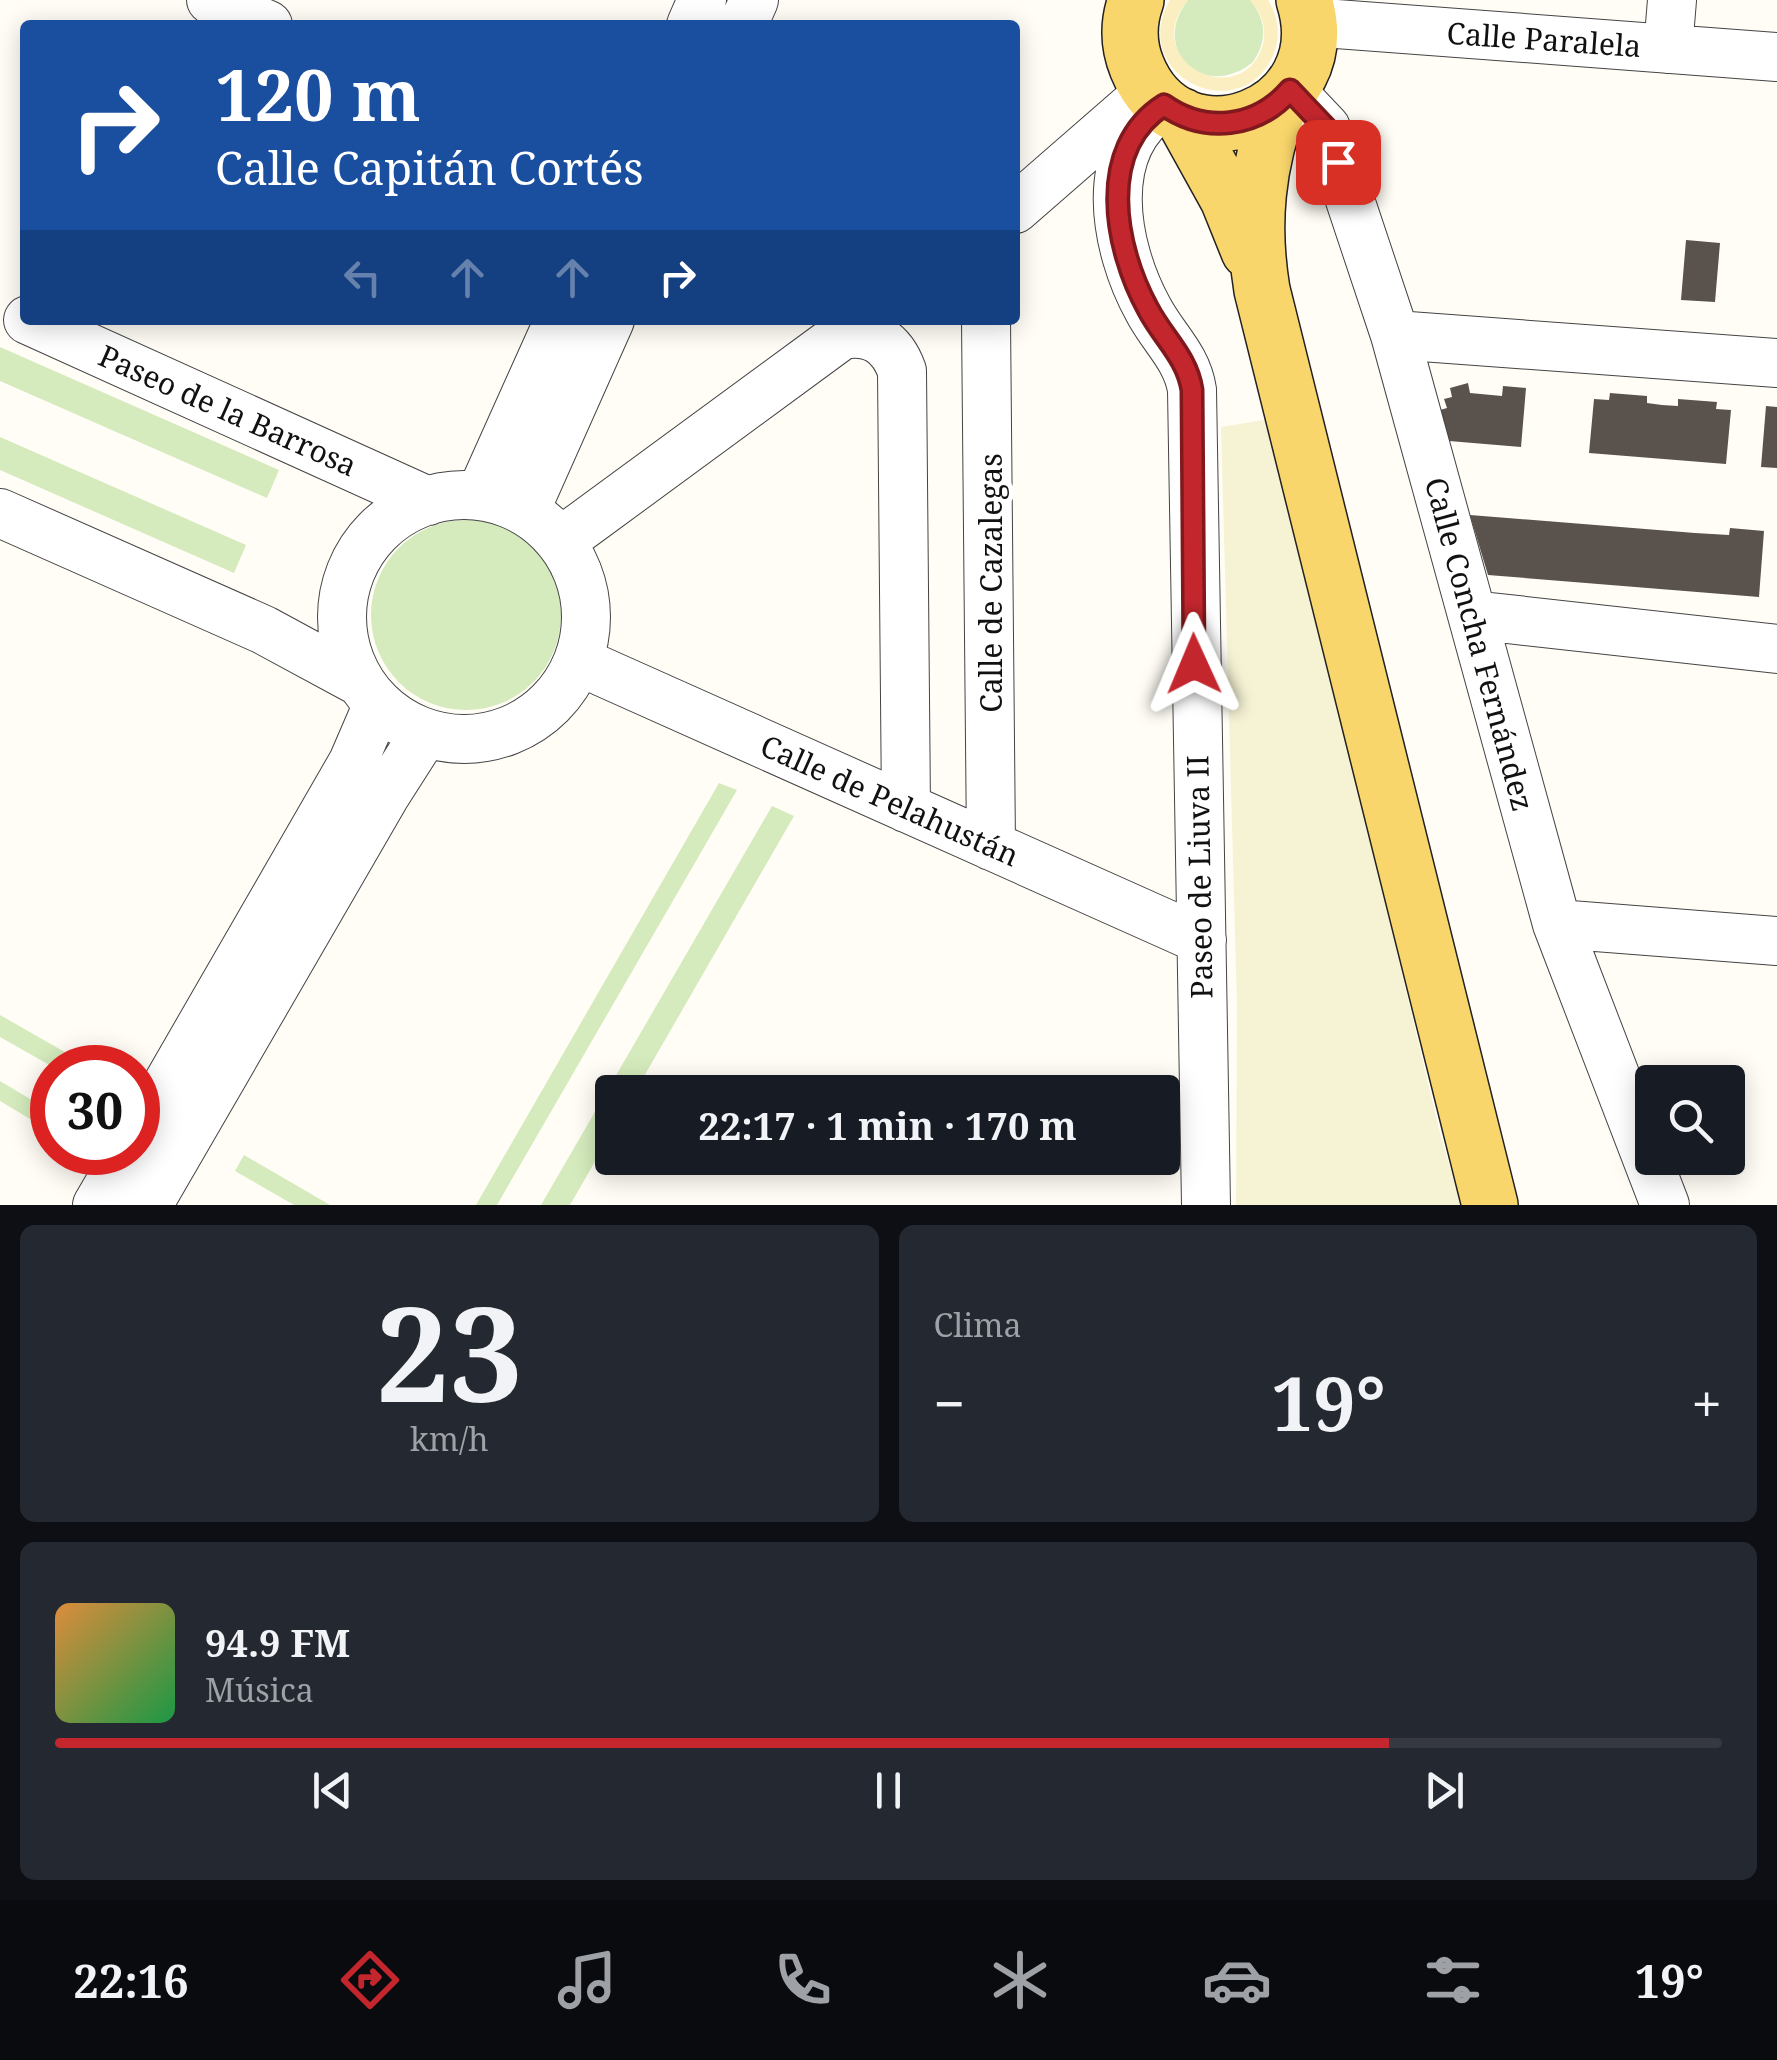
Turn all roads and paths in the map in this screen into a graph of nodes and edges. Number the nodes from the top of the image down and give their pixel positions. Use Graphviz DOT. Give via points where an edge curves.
graph roads {
  1 [pos="211,0"];
  2 [pos="1136,0"];
  3 [pos="1672,0"];
  4 [pos="1307,11"];
  5 [pos="257,20"];
  6 [pos="1668,49"];
  7 [pos="1777,57"];
  8 [pos="1286,96"];
  9 [pos="1165,104"];
  10 [pos="1020,206"];
  11 [pos="1262,290"];
  12 [pos="39,325"];
  13 [pos="557,325"];
  14 [pos="608,325"];
  15 [pos="986,325"];
  16 [pos="849,328"];
  17 [pos="1395,335"];
  18 [pos="1777,362"];
  19 [pos="480,496"];
  20 [pos="428,501"];
  21 [pos="524,511"];
  22 [pos="0,513"];
  23 [pos="560,542"];
  24 [pos="1472,615"];
  25 [pos="1777,648"];
  26 [pos="578,661"];
  27 [pos="369,693"];
  28 [pos="425,733"];
  29 [pos="906,808"];
  30 [pos="991,846"];
  31 [pos="1557,924"];
  32 [pos="1202,940"];
  33 [pos="1777,941"];
  34 [pos="160,1097"];
  35 [pos="115,1175"];
  36 [pos="97,1205"];
  37 [pos="148,1205"];
  38 [pos="1206,1205"];
  39 [pos="1490,1205"];
  40 [pos="1664,1205"];
  1 -- 5 [label="street"];
  2 -- 9 [label="main road" via="1131,51"];
  3 -- 6 [label="street"];
  4 -- 6 [label="street, Calle Paralela"];
  4 -- 8 [label="main road" via="1307,58"];
  6 -- 7 [label="street, Calle Paralela"];
  8 -- 9 [label="main road" via="1260,114 1213,124"];
  8 -- 11 [label="main road" via="1257,190"];
  8 -- 17 [label="street, Calle Concha Fernández" via="1326,128"];
  9 -- 10 [label="street"];
  9 -- 11 [label="main road" via="1228,199"];
  9 -- 32 [label="street, Paseo de Liuva II" via="1132,133 1120,165 1118,199 1137,287 1184,362 1192,390"];
  11 -- 39 [label="main road"];
  12 -- 20 [label="street, Paseo de la Barrosa"];
  13 -- 19 [label="street"];
  14 -- 21 [label="street"];
  15 -- 30 [label="street, Calle de Cazalegas"];
  16 -- 23 [label="street"];
  16 -- 29 [label="street" via="879,339 902,371"];
  17 -- 18 [label="street"];
  17 -- 24 [label="street, Calle Concha Fernández"];
  19 -- 20 [label="street"];
  19 -- 21 [label="street"];
  20 -- 27 [label="street" via="388,521 350,575 344,641"];
  21 -- 23 [label="street"];
  22 -- 27 [label="street" via="264,630"];
  23 -- 26 [label="street" via="585,599"];
  24 -- 25 [label="street"];
  24 -- 31 [label="street, Calle Concha Fernández"];
  26 -- 28 [label="street" via="559,693 516,728 480,738"];
  26 -- 29 [label="street, Calle de Pelahustán"];
  27 -- 28 [label="street"];
  27 -- 34 [label="street" via="353,762"];
  28 -- 37 [label="street"];
  29 -- 30 [label="street, Calle de Pelahustán"];
  30 -- 32 [label="street, Calle de Pelahustán"];
  31 -- 33 [label="street"];
  31 -- 40 [label="street, Calle Concha Fernández"];
  32 -- 38 [label="street, Paseo de Liuva II"];
  35 -- 36 [label="street"];
}
